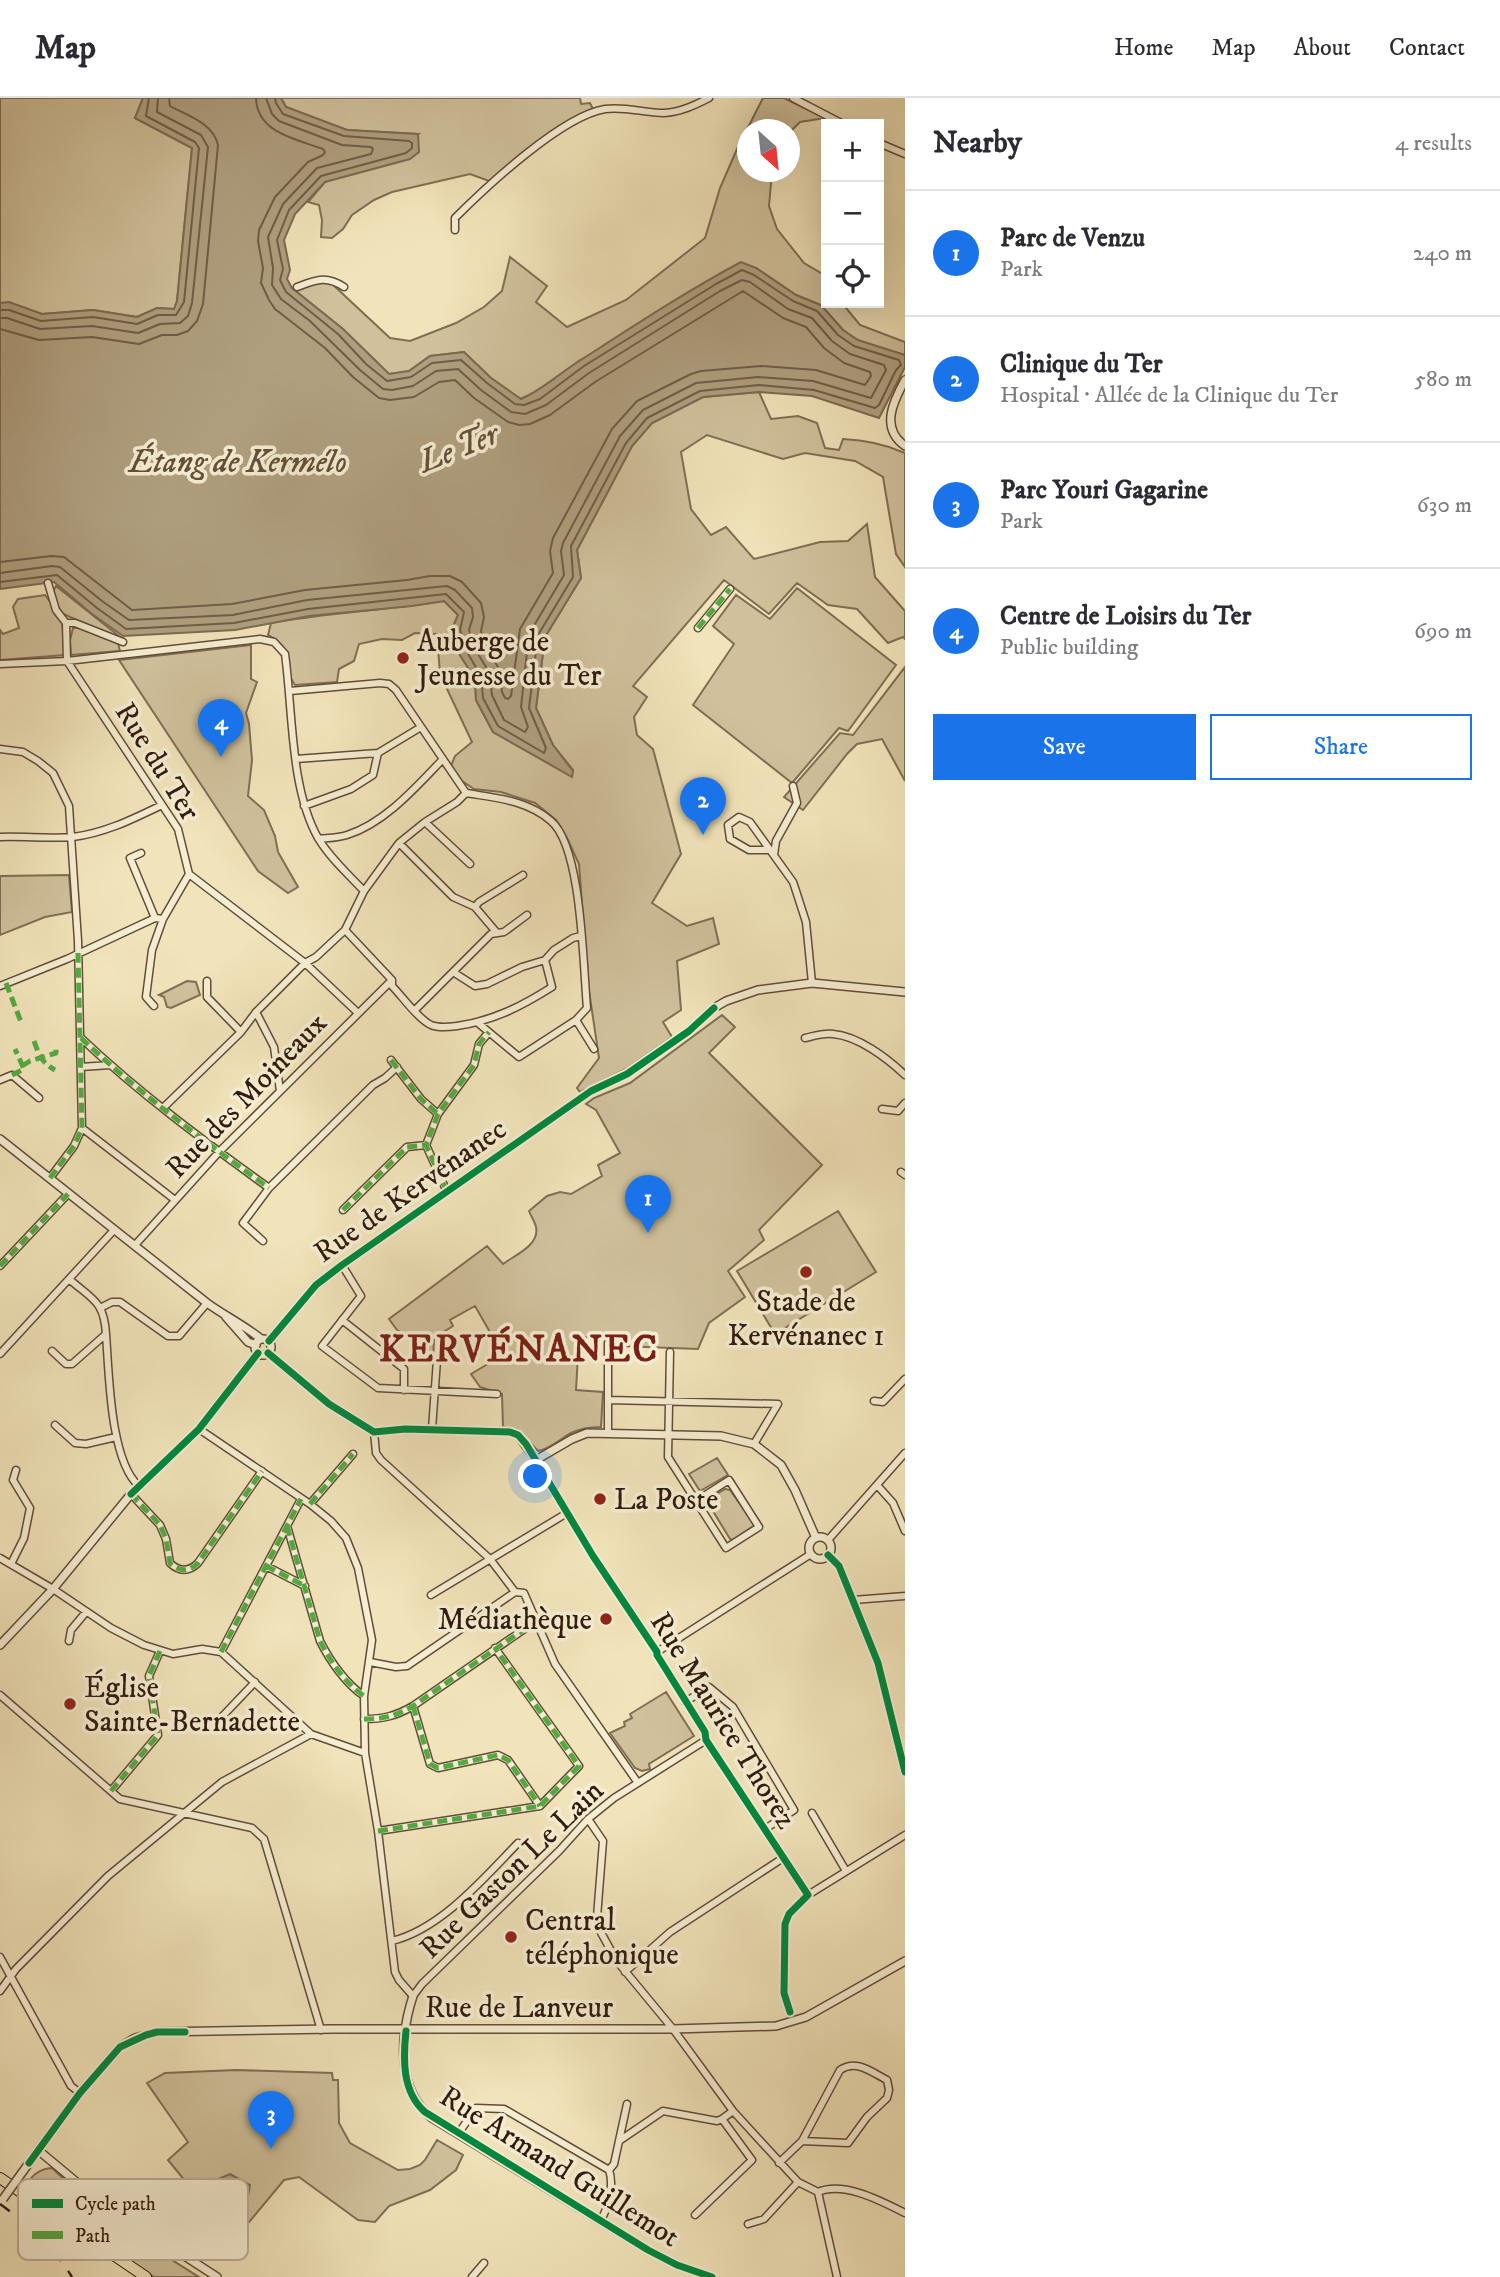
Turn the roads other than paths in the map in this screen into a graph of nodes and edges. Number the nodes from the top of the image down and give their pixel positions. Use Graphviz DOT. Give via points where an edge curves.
graph roads {
  1 [pos="709,98"];
  2 [pos="793,98"];
  3 [pos="833,119"];
  4 [pos="884,145"];
  5 [pos="905,154"];
  6 [pos="456,230"];
  7 [pos="297,287"];
  8 [pos="344,287"];
  9 [pos="905,380"];
  10 [pos="905,446"];
  11 [pos="47,583"];
  12 [pos="730,589"];
  13 [pos="66,623"];
  14 [pos="698,628"];
  15 [pos="123,642"];
  16 [pos="67,661"];
  17 [pos="0,664"];
  18 [pos="290,691"];
  19 [pos="421,727"];
  20 [pos="0,749"];
  21 [pos="378,753"];
  22 [pos="296,758"];
  23 [pos="443,759"];
  24 [pos="793,786"];
  25 [pos="466,793"];
  26 [pos="162,805"];
  27 [pos="304,806"];
  28 [pos="425,822"];
  29 [pos="0,837"];
  30 [pos="72,837"];
  31 [pos="319,839"];
  32 [pos="399,843"];
  33 [pos="141,853"];
  34 [pos="772,853"];
  35 [pos="470,864"];
  36 [pos="188,874"];
  37 [pos="523,875"];
  38 [pos="364,891"];
  39 [pos="475,907"];
  40 [pos="527,915"];
  41 [pos="159,918"];
  42 [pos="345,930"];
  43 [pos="497,933"];
  44 [pos="581,936"];
  45 [pos="78,953"];
  46 [pos="545,960"];
  47 [pos="306,963"];
  48 [pos="453,972"];
  49 [pos="392,980"];
  50 [pos="206,981"];
  51 [pos="812,983"];
  52 [pos="0,986"];
  53 [pos="905,992"];
  54 [pos="154,1006"];
  55 [pos="415,1010"];
  56 [pos="256,1012"];
  57 [pos="358,1013"];
  58 [pos="576,1020"];
  59 [pos="478,1023"];
  60 [pos="241,1032"];
  61 [pos="489,1032"];
  62 [pos="81,1038"];
  63 [pos="805,1038"];
  64 [pos="594,1049"];
  65 [pos="391,1060"];
  66 [pos="905,1062"];
  67 [pos="110,1065"];
  68 [pos="81,1067"];
  69 [pos="397,1067"];
  70 [pos="902,1073"];
  71 [pos="0,1080"];
  72 [pos="280,1091"];
  73 [pos="39,1098"];
  74 [pos="905,1103"];
  75 [pos="163,1108"];
  76 [pos="882,1109"];
  77 [pos="438,1114"];
  78 [pos="82,1128"];
  79 [pos="0,1139"];
  80 [pos="426,1146"];
  81 [pos="219,1152"];
  82 [pos="50,1178"];
  83 [pos="269,1188"];
  84 [pos="447,1192"];
  85 [pos="68,1194"];
  86 [pos="175,1200"];
  87 [pos="343,1210"];
  88 [pos="114,1230"];
  89 [pos="263,1241"];
  90 [pos="135,1245"];
  91 [pos="0,1265"];
  92 [pos="342,1265"];
  93 [pos="69,1279"];
  94 [pos="207,1303"];
  95 [pos="102,1307"];
  96 [pos="342,1320"];
  97 [pos="106,1334"];
  98 [pos="608,1343"];
  99 [pos="261,1344"];
  100 [pos="52,1351"];
  101 [pos="670,1352"];
  102 [pos="268,1353"];
  103 [pos="0,1354"];
  104 [pos="437,1360"];
  105 [pos="905,1379"];
  106 [pos="404,1390"];
  107 [pos="433,1391"];
  108 [pos="497,1394"];
  109 [pos="608,1400"];
  110 [pos="669,1401"];
  111 [pos="874,1401"];
  112 [pos="55,1424"];
  113 [pos="199,1429"];
  114 [pos="432,1429"];
  115 [pos="374,1432"];
  116 [pos="608,1433"];
  117 [pos="670,1434"];
  118 [pos="116,1437"];
  119 [pos="754,1444"];
  120 [pos="905,1453"];
  121 [pos="353,1454"];
  122 [pos="536,1460"];
  123 [pos="16,1470"];
  124 [pos="262,1471"];
  125 [pos="877,1485"];
  126 [pos="139,1486"];
  127 [pos="131,1494"];
  128 [pos="301,1499"];
  129 [pos="696,1501"];
  130 [pos="310,1504"];
  131 [pos="567,1513"];
  132 [pos="287,1526"];
  133 [pos="905,1531"];
  134 [pos="816,1538"];
  135 [pos="828,1540"];
  136 [pos="811,1554"];
  137 [pos="828,1555"];
  138 [pos="0,1558"];
  139 [pos="490,1559"];
  140 [pos="11,1564"];
  141 [pos="266,1566"];
  142 [pos="305,1586"];
  143 [pos="53,1589"];
  144 [pos="516,1592"];
  145 [pos="431,1595"];
  146 [pos="905,1596"];
  147 [pos="853,1600"];
  148 [pos="86,1612"];
  149 [pos="536,1621"];
  150 [pos="69,1641"];
  151 [pos="0,1645"];
  152 [pos="495,1648"];
  153 [pos="160,1651"];
  154 [pos="221,1652"];
  155 [pos="657,1652"];
  156 [pos="370,1662"];
  157 [pos="255,1682"];
  158 [pos="0,1695"];
  159 [pos="365,1696"];
  160 [pos="685,1702"];
  161 [pos="413,1706"];
  162 [pos="364,1719"];
  163 [pos="217,1722"];
  164 [pos="311,1734"];
  165 [pos="706,1740"];
  166 [pos="365,1753"];
  167 [pos="905,1772"];
  168 [pos="638,1783"];
  169 [pos="111,1791"];
  170 [pos="540,1806"];
  171 [pos="812,1813"];
  172 [pos="185,1814"];
  173 [pos="588,1819"];
  174 [pos="765,1829"];
  175 [pos="378,1831"];
  176 [pos="905,1835"];
  177 [pos="518,1843"];
  178 [pos="783,1858"];
  179 [pos="846,1871"];
  180 [pos="808,1895"];
  181 [pos="392,1941"];
  182 [pos="0,1957"];
  183 [pos="905,1961"];
  184 [pos="625,1972"];
  185 [pos="11,1978"];
  186 [pos="0,1991"];
  187 [pos="413,1996"];
  188 [pos="790,2012"];
  189 [pos="673,2029"];
  190 [pos="321,2030"];
  191 [pos="406,2031"];
  192 [pos="80,2093"];
  193 [pos="627,2104"];
  194 [pos="733,2111"];
  195 [pos="722,2119"];
  196 [pos="458,2134"];
  197 [pos="619,2140"];
  198 [pos="802,2141"];
  199 [pos="38,2150"];
  200 [pos="779,2163"];
  201 [pos="609,2170"];
  202 [pos="0,2178"];
  203 [pos="73,2179"];
  204 [pos="798,2182"];
  205 [pos="18,2190"];
  206 [pos="818,2192"];
  207 [pos="1,2201"];
  208 [pos="905,2213"];
  209 [pos="695,2215"];
  210 [pos="600,2221"];
  211 [pos="748,2224"];
  212 [pos="121,2260"];
  213 [pos="190,2260"];
  214 [pos="484,2263"];
  215 [pos="146,2277"];
  216 [pos="216,2277"];
  217 [pos="472,2277"];
  218 [pos="712,2277"];
  219 [pos="837,2277"];
  1 -- 6 [label="street" via="677,111 615,108 585,116 527,153 455,218"];
  2 -- 3 [label="street"];
  4 -- 5 [label="street"];
  7 -- 8 [label="street" via="316,280 334,280"];
  9 -- 10 [label="street" via="890,424"];
  11 -- 13 [label="street"];
  12 -- 14 [label="street"];
  13 -- 15 [label="street"];
  13 -- 16 [label="street"];
  16 -- 17 [label="street"];
  16 -- 18 [label="street" via="260,639 274,642 285,654"];
  16 -- 26 [label="street, Rue du Ter"];
  18 -- 19 [label="street" via="389,684"];
  18 -- 22 [label="street"];
  19 -- 21 [label="street"];
  19 -- 23 [label="street"];
  20 -- 30 [label="street" via="23,752 53,773 69,806"];
  21 -- 22 [label="street"];
  21 -- 27 [label="street" via="373,775 351,789"];
  22 -- 27 [label="street"];
  23 -- 25 [label="street"];
  23 -- 31 [label="street" via="369,824 347,835"];
  24 -- 34 [label="street" via="797,803"];
  25 -- 28 [label="street"];
  25 -- 44 [label="street" via="520,803 554,822 572,861"];
  26 -- 30 [label="street" via="104,831"];
  26 -- 36 [label="street, Rue du Ter" via="178,829"];
  27 -- 31 [label="street"];
  28 -- 32 [label="street"];
  28 -- 35 [label="street"];
  29 -- 30 [label="street"];
  30 -- 45 [label="street"];
  31 -- 38 [label="street"];
  32 -- 38 [label="street"];
  32 -- 39 [label="street" via="453,897"];
  33 -- 41 [label="street" via="130,858"];
  34 -- 34 [label="street" via="750,822 739,817 728,825 730,839 749,850"];
  34 -- 51 [label="street" via="800,898"];
  36 -- 41 [label="street"];
  36 -- 47 [label="street"];
  37 -- 39 [label="street"];
  38 -- 42 [label="street"];
  39 -- 43 [label="street"];
  40 -- 43 [label="street"];
  41 -- 45 [label="street"];
  41 -- 54 [label="street" via="146,997"];
  42 -- 47 [label="street"];
  42 -- 49 [label="street"];
  43 -- 48 [label="street"];
  44 -- 46 [label="street"];
  44 -- 58 [label="street" via="587,1008"];
  45 -- 52 [label="street"];
  45 -- 62 [label="street"];
  46 -- 48 [label="street" via="475,986"];
  46 -- 59 [label="street" via="552,987 521,1007"];
  47 -- 56 [label="street"];
  47 -- 57 [label="street"];
  48 -- 55 [label="street"];
  49 -- 55 [label="street" via="392,986"];
  49 -- 57 [label="street, Rue des Moineaux"];
  50 -- 60 [label="street" via="207,997"];
  51 -- 53 [label="street, Rue de Kervénanec"];
  51 -- 84 [label="street, Rue de Kervénanec" via="758,990 726,1001 627,1074 591,1091"];
  55 -- 59 [label="street" via="432,1025"];
  56 -- 60 [label="street"];
  56 -- 72 [label="street" via="275,1047"];
  57 -- 72 [label="street, Rue des Moineaux"];
  58 -- 61 [label="street" via="519,1056"];
  58 -- 64 [label="street"];
  59 -- 61 [label="street"];
  60 -- 75 [label="street"];
  61 -- 77 [label="street" via="479,1044 474,1065"];
  62 -- 67 [label="street"];
  62 -- 68 [label="street"];
  63 -- 70 [label="street" via="835,1034 850,1038"];
  65 -- 69 [label="street"];
  66 -- 70 [label="street"];
  67 -- 68 [label="street"];
  67 -- 75 [label="street"];
  68 -- 78 [label="street"];
  69 -- 77 [label="street"];
  69 -- 83 [label="street"];
  71 -- 73 [label="street" via="12,1075"];
  72 -- 81 [label="street, Rue des Moineaux"];
  74 -- 76 [label="street" via="898,1111"];
  75 -- 81 [label="street"];
  77 -- 80 [label="street"];
  78 -- 82 [label="street"];
  78 -- 86 [label="street"];
  79 -- 82 [label="street"];
  80 -- 84 [label="street"];
  80 -- 87 [label="street" via="407,1146"];
  81 -- 83 [label="street"];
  81 -- 86 [label="street, Rue des Moineaux"];
  82 -- 85 [label="street"];
  83 -- 89 [label="street" via="243,1223"];
  84 -- 92 [label="street, Rue de Kervénanec"];
  85 -- 88 [label="street"];
  85 -- 91 [label="street"];
  86 -- 90 [label="street, Rue des Moineaux"];
  88 -- 90 [label="street"];
  88 -- 93 [label="street"];
  90 -- 94 [label="street"];
  92 -- 96 [label="street" via="361,1296"];
  92 -- 99 [label="street, Rue de Kervénanec" via="316,1285"];
  93 -- 95 [label="street"];
  93 -- 103 [label="street"];
  94 -- 95 [label="street" via="174,1338 120,1301"];
  94 -- 99 [label="street" via="239,1322"];
  95 -- 97 [label="street"];
  96 -- 106 [label="street" via="404,1369"];
  96 -- 106 [label="street" via="322,1346 378,1388"];
  97 -- 100 [label="street" via="72,1364"];
  97 -- 118 [label="street"];
  98 -- 109 [label="street"];
  99 -- 102 [label="street" via="271,1348"];
  99 -- 102 [label="street" via="262,1355"];
  99 -- 113 [label="street, Rue de Kervénanec"];
  101 -- 110 [label="street"];
  102 -- 115 [label="street" via="330,1405"];
  104 -- 107 [label="street"];
  105 -- 111 [label="street" via="883,1402"];
  106 -- 107 [label="street"];
  107 -- 108 [label="street"];
  107 -- 114 [label="street"];
  109 -- 110 [label="street"];
  109 -- 116 [label="street"];
  110 -- 117 [label="street"];
  110 -- 119 [label="street" via="778,1404"];
  112 -- 118 [label="street" via="78,1444"];
  113 -- 124 [label="street"];
  113 -- 126 [label="street, Rue de Kervénanec"];
  114 -- 115 [label="street"];
  114 -- 122 [label="street" via="510,1432 518,1435"];
  115 -- 139 [label="street" via="381,1460"];
  116 -- 117 [label="street"];
  116 -- 122 [label="street" via="579,1435"];
  117 -- 119 [label="street" via="721,1436"];
  117 -- 129 [label="street" via="668,1457"];
  118 -- 126 [label="street" via="131,1480"];
  119 -- 134 [label="street" via="790,1479"];
  120 -- 125 [label="street"];
  121 -- 130 [label="street"];
  122 -- 131 [label="street, Rue Maurice Thorez"];
  123 -- 140 [label="street" via="13,1480 30,1508 24,1538"];
  124 -- 127 [label="street" via="198,1563 187,1570 170,1563 160,1525"];
  124 -- 128 [label="street"];
  125 -- 133 [label="street" via="893,1503"];
  125 -- 135 [label="street"];
  126 -- 127 [label="street, Rue de Kervénanec"];
  127 -- 143 [label="street, Rue de Kervénanec"];
  128 -- 130 [label="street"];
  128 -- 132 [label="street"];
  129 -- 129 [label="street" via="726,1548 759,1527 729,1480"];
  130 -- 156 [label="street" via="342,1534 358,1568 372,1633"];
  131 -- 139 [label="street"];
  131 -- 155 [label="street, Rue Maurice Thorez"];
  132 -- 141 [label="street"];
  132 -- 142 [label="street"];
  134 -- 135 [label="street"];
  134 -- 136 [label="street" via="809,1545"];
  135 -- 137 [label="street"];
  136 -- 137 [label="street"];
  136 -- 155 [label="street"];
  137 -- 147 [label="street" via="839,1566"];
  138 -- 140 [label="street"];
  139 -- 144 [label="street"];
  139 -- 145 [label="street"];
  140 -- 143 [label="street"];
  141 -- 142 [label="street"];
  141 -- 154 [label="street"];
  142 -- 159 [label="street" via="327,1655"];
  143 -- 148 [label="street"];
  143 -- 151 [label="street, Rue de Kervénanec"];
  144 -- 149 [label="street" via="524,1593"];
  144 -- 156 [label="street" via="407,1666"];
  146 -- 147 [label="street"];
  147 -- 167 [label="street" via="878,1663"];
  148 -- 150 [label="street" via="71,1630"];
  148 -- 153 [label="street"];
  149 -- 152 [label="street"];
  149 -- 168 [label="street" via="555,1664"];
  152 -- 161 [label="street"];
  152 -- 170 [label="street" via="579,1766"];
  153 -- 154 [label="street"];
  153 -- 169 [label="street" via="149,1676 158,1735"];
  154 -- 157 [label="street"];
  155 -- 160 [label="street, Rue Maurice Thorez"];
  156 -- 159 [label="street"];
  157 -- 163 [label="street"];
  157 -- 164 [label="street"];
  158 -- 169 [label="street"];
  159 -- 162 [label="street"];
  160 -- 165 [label="street, Rue Maurice Thorez"];
  160 -- 174 [label="street" via="709,1687 733,1707 794,1810"];
  161 -- 162 [label="street" via="382,1719"];
  161 -- 170 [label="street" via="430,1764 438,1768 498,1755 508,1760"];
  162 -- 166 [label="street"];
  164 -- 166 [label="street"];
  164 -- 172 [label="street" via="222,1783"];
  165 -- 168 [label="street, Rue Gaston Le Lain"];
  165 -- 174 [label="street, Rue Maurice Thorez"];
  166 -- 175 [label="street"];
  168 -- 173 [label="street, Rue Gaston Le Lain"];
  169 -- 172 [label="street" via="120,1799"];
  170 -- 175 [label="street"];
  171 -- 179 [label="street"];
  172 -- 185 [label="street" via="107,1876"];
  172 -- 190 [label="street" via="253,1828 264,1839"];
  173 -- 184 [label="street" via="603,1840 598,1927"];
  173 -- 187 [label="street, Rue Gaston Le Lain"];
  174 -- 178 [label="street, Rue Maurice Thorez"];
  175 -- 181 [label="street"];
  176 -- 179 [label="street"];
  177 -- 181 [label="street" via="435,1921"];
  178 -- 180 [label="street, Rue Maurice Thorez"];
  178 -- 184 [label="street" via="670,1932"];
  179 -- 180 [label="street"];
  180 -- 188 [label="street" via="789,1913 785,1924 784,1993"];
  181 -- 187 [label="street" via="395,1972"];
  182 -- 185 [label="street"];
  183 -- 189 [label="street, Rue de Lanveur" via="792,2022"];
  184 -- 189 [label="street"];
  185 -- 186 [label="street"];
  185 -- 192 [label="street" via="66,2078"];
  187 -- 191 [label="street, Rue Gaston Le Lain"];
  189 -- 191 [label="street, Rue de Lanveur"];
  189 -- 194 [label="street"];
  190 -- 191 [label="street, Rue de Lanveur"];
  190 -- 192 [label="street, Rue de Lanveur" via="157,2032 120,2047"];
  191 -- 196 [label="street, Rue Armand Guillemot" via="404,2065 413,2098"];
  192 -- 199 [label="street"];
  193 -- 197 [label="street"];
  194 -- 195 [label="street"];
  194 -- 200 [label="street"];
  195 -- 197 [label="street" via="663,2111"];
  195 -- 209 [label="street" via="752,2160"];
  196 -- 201 [label="street" via="476,2108 504,2109"];
  196 -- 210 [label="street, Rue Armand Guillemot"];
  197 -- 201 [label="street"];
  198 -- 198 [label="street" via="848,2143 887,2098 887,2080 856,2064 841,2070"];
  198 -- 200 [label="street"];
  199 -- 203 [label="street"];
  199 -- 207 [label="street, bridge"];
  200 -- 204 [label="street"];
  201 -- 210 [label="street" via="612,2179"];
  202 -- 205 [label="main road"];
  204 -- 206 [label="street"];
  204 -- 211 [label="street" via="764,2219"];
  206 -- 208 [label="street" via="826,2188 869,2195"];
  206 -- 219 [label="street"];
  210 -- 218 [label="street, Rue Armand Guillemot" via="677,2265"];
  212 -- 215 [label="main road"];
  213 -- 216 [label="street"];
  214 -- 217 [label="street"];
}
